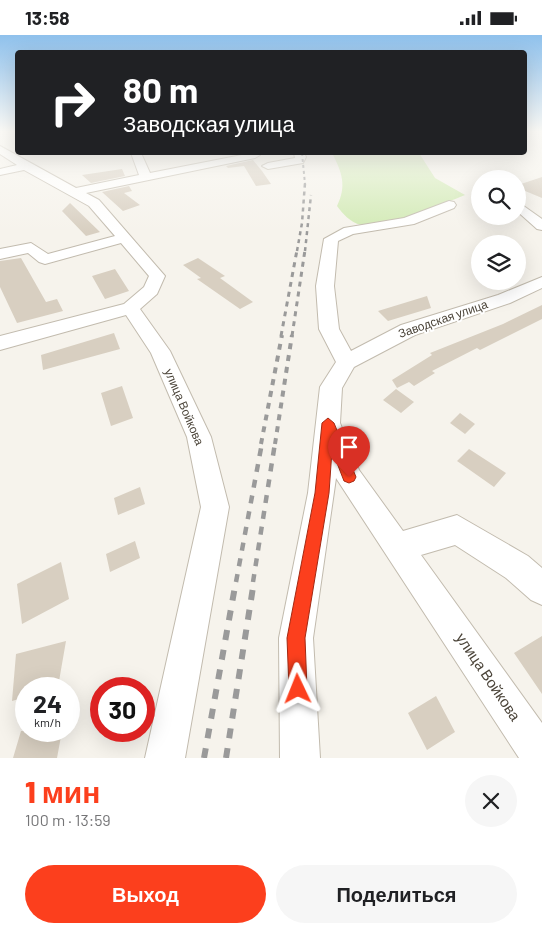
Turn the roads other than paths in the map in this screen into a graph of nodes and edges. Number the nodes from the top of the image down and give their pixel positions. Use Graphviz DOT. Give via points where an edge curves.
graph roads {
  1 [pos="141,165"];
  2 [pos="201,165"];
  3 [pos="267,165"];
  4 [pos="286,165"];
  5 [pos="26,166"];
  6 [pos="0,172"];
  7 [pos="145,176"];
  8 [pos="74,192"];
  9 [pos="449,205"];
  10 [pos="526,213"];
  11 [pos="542,226"];
  12 [pos="124,238"];
  13 [pos="0,254"];
  14 [pos="542,282"];
  15 [pos="130,308"];
  16 [pos="0,343"];
  17 [pos="347,362"];
  18 [pos="328,423"];
  19 [pos="399,547"];
  20 [pos="542,589"];
  21 [pos="542,757"];
  22 [pos="165,758"];
  23 [pos="300,758"];
  1 -- 7 [label="street"];
  2 -- 7 [label="street"];
  3 -- 4 [label="street" via="272,169"];
  5 -- 6 [label="street"];
  5 -- 8 [label="street"];
  7 -- 8 [label="street"];
  8 -- 12 [label="street" via="94,203"];
  9 -- 17 [label="street" via="410,221 352,230 330,239 325,286 329,329"];
  10 -- 11 [label="street"];
  12 -- 13 [label="street" via="45,259 31,248"];
  12 -- 15 [label="street" via="157,276 151,290"];
  14 -- 17 [label="street, Заводская улица" via="504,299 408,330"];
  15 -- 16 [label="street"];
  15 -- 22 [label="street, улица Войкова" via="160,351 199,437 215,507"];
  17 -- 18 [label="street, Заводская улица" via="331,387"];
  18 -- 19 [label="street, Заводская улица" via="349,477"];
  18 -- 23 [label="street" via="322,493 296,638"];
  19 -- 20 [label="street" via="457,530 517,567"];
  19 -- 21 [label="street, улица Войкова"];
}
